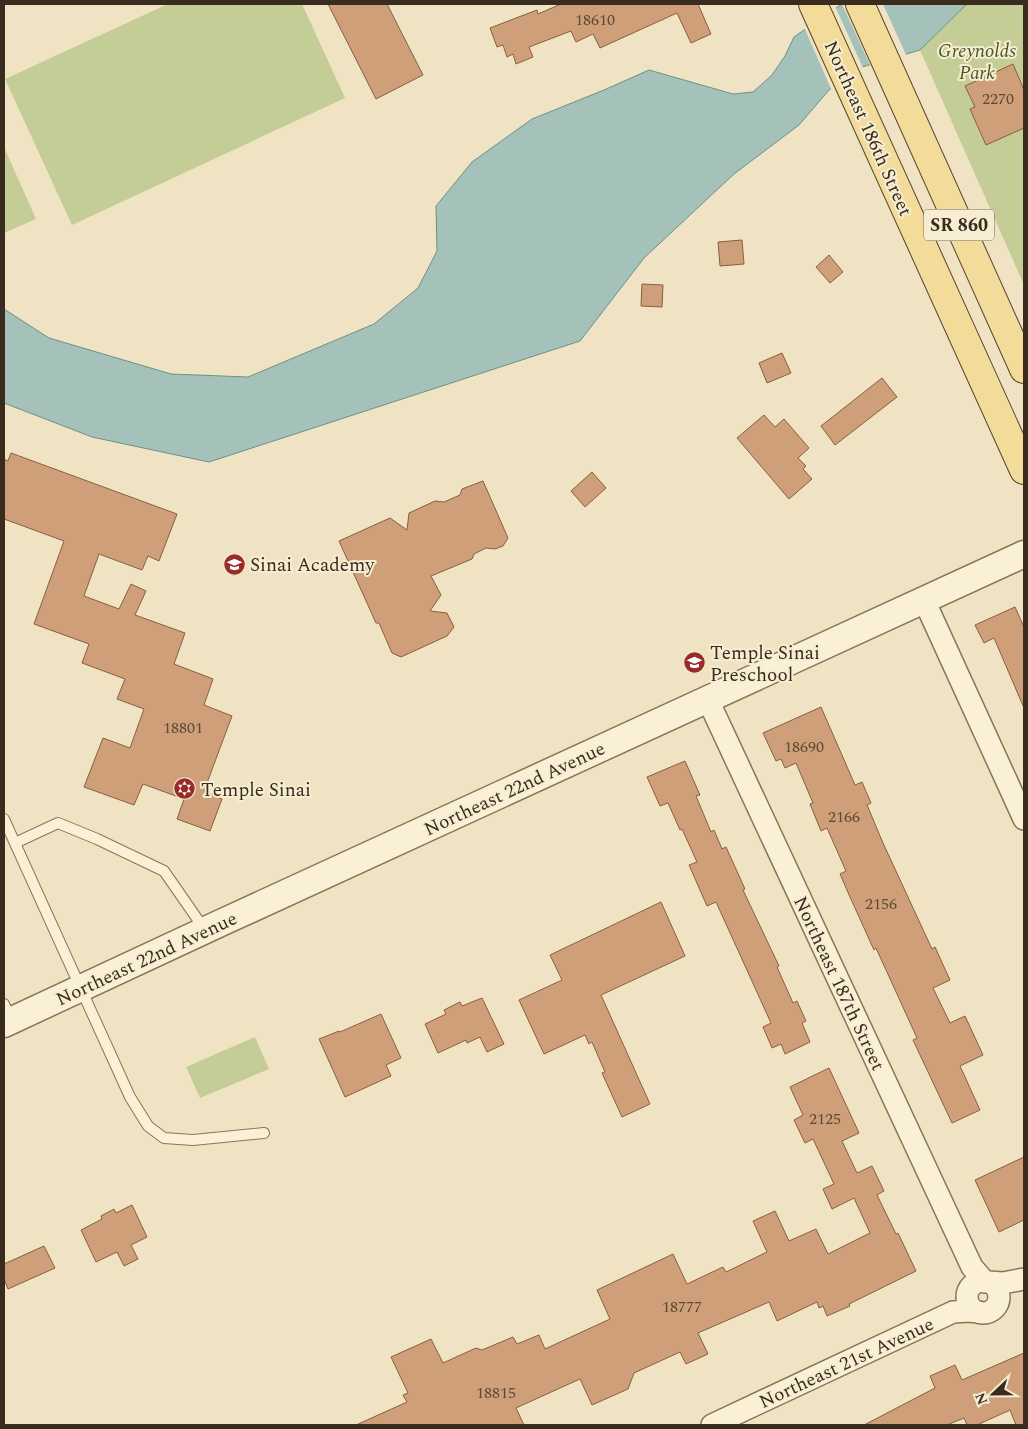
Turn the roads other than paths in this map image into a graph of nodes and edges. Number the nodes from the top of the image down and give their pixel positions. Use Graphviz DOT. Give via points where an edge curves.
graph roads {
  1 [pos="860,4"];
  2 [pos="814,7"];
  3 [pos="926,152"];
  4 [pos="888,170"];
  5 [pos="1024,369"];
  6 [pos="1024,470"];
  7 [pos="1024,554"];
  8 [pos="924,600"];
  9 [pos="708,700"];
  10 [pos="4,819"];
  11 [pos="1024,819"];
  12 [pos="14,842"];
  13 [pos="205,930"];
  14 [pos="80,988"];
  15 [pos="6,1016"];
  16 [pos="264,1133"];
  17 [pos="1024,1280"];
  18 [pos="976,1282"];
  19 [pos="988,1308"];
  20 [pos="953,1312"];
  21 [pos="712,1425"];
  1 -- 3 [label="main road, SR 860"];
  2 -- 4 [label="main road, Northeast 186th Street / SR 860"];
  3 -- 4 [label="main road"];
  3 -- 5 [label="main road, SR 860"];
  4 -- 6 [label="main road, Northeast 186th Street / SR 860"];
  7 -- 8 [label="street, Northeast 22nd Avenue"];
  8 -- 9 [label="street, Northeast 22nd Avenue"];
  8 -- 11 [label="street"];
  9 -- 13 [label="street, Northeast 22nd Avenue"];
  9 -- 18 [label="street, Northeast 187th Street"];
  10 -- 12 [label="lane"];
  12 -- 13 [label="lane" via="58,823 97,839 164,871"];
  12 -- 14 [label="lane"];
  13 -- 14 [label="street, Northeast 22nd Avenue"];
  14 -- 15 [label="street, Northeast 22nd Avenue"];
  14 -- 16 [label="lane" via="130,1098 148,1126 164,1138 193,1140"];
  17 -- 18 [label="street"];
  17 -- 19 [label="street"];
  18 -- 19 [label="street" via="968,1303 970,1307"];
  18 -- 19 [label="street" via="996,1289 998,1299"];
  18 -- 20 [label="street, Northeast 21st Avenue"];
  19 -- 20 [label="street, Northeast 21st Avenue"];
  20 -- 21 [label="street, Northeast 21st Avenue"];
}
